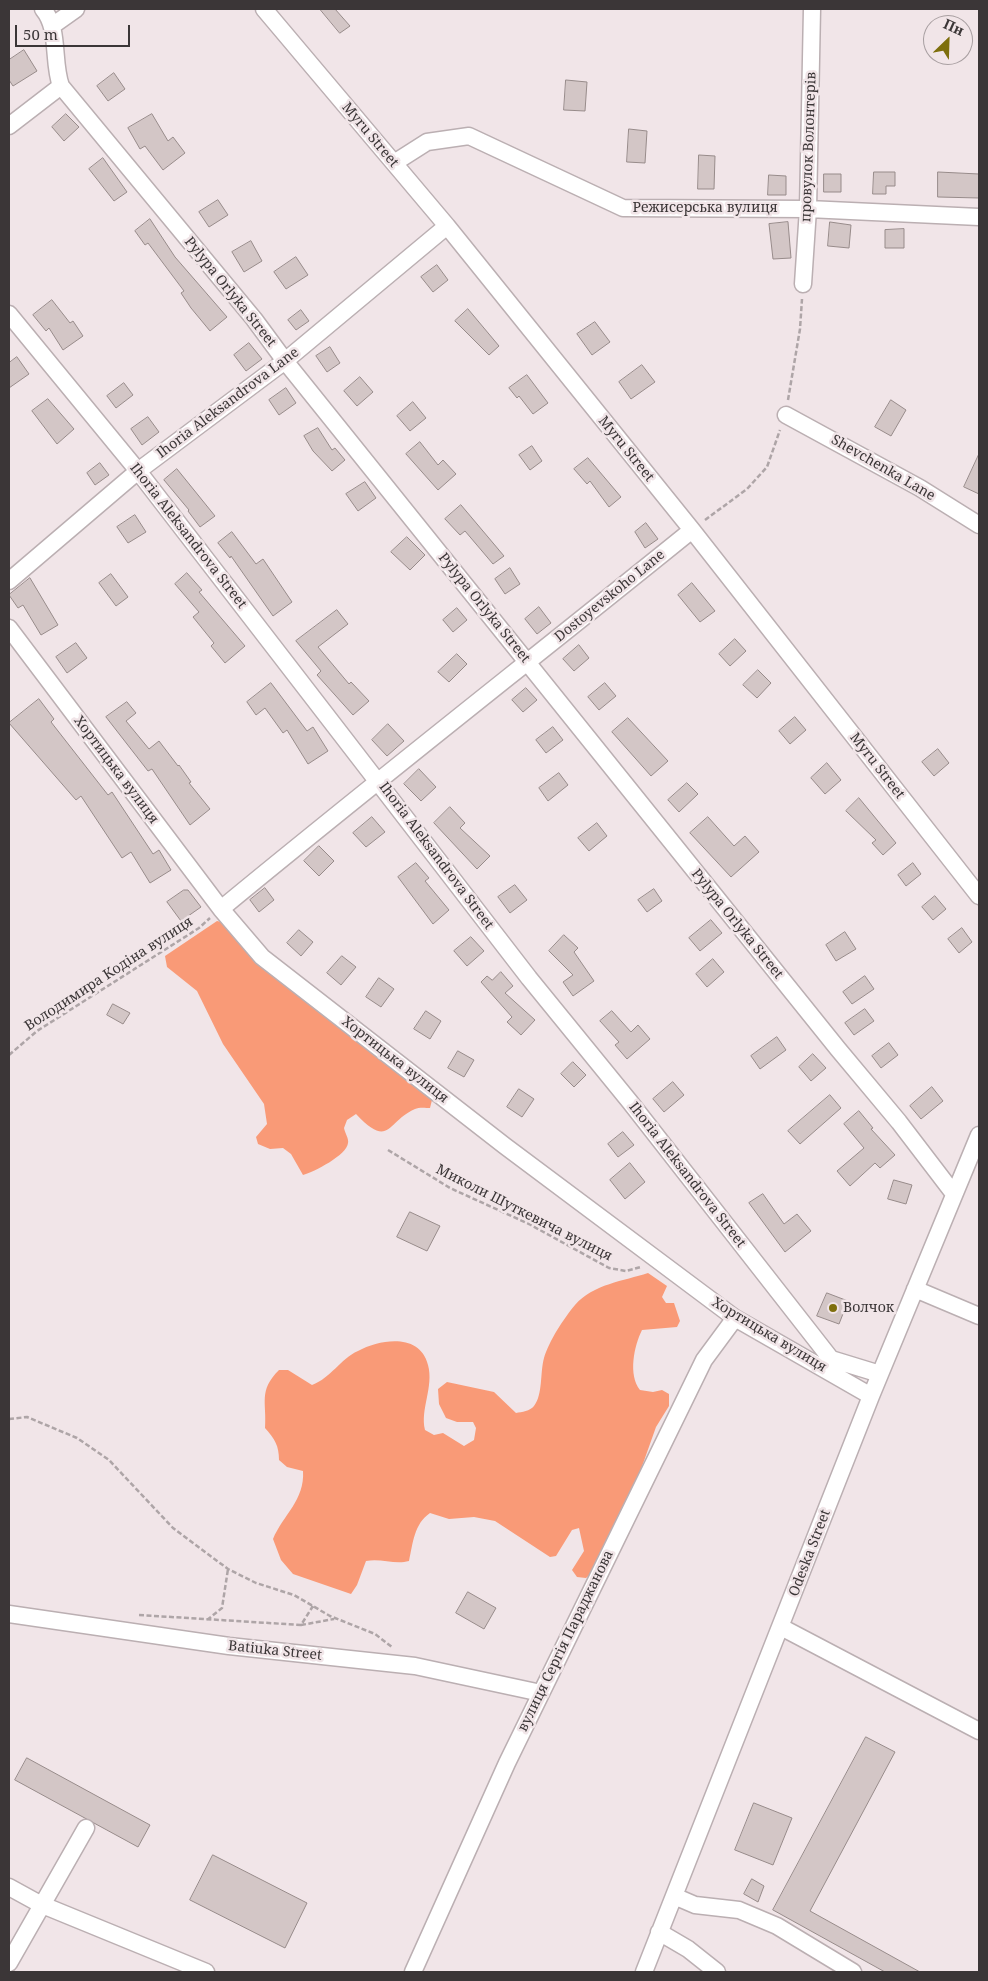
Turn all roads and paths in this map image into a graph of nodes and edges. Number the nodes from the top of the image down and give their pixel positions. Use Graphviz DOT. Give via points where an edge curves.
graph roads {
  1 [pos="42,9"];
  2 [pos="76,9"];
  3 [pos="264,9"];
  4 [pos="812,9"];
  5 [pos="52,26"];
  6 [pos="61,86"];
  7 [pos="9,126"];
  8 [pos="394,163"];
  9 [pos="808,209"];
  10 [pos="979,217"];
  11 [pos="447,226"];
  12 [pos="803,284"];
  13 [pos="9,314"];
  14 [pos="285,361"];
  15 [pos="786,415"];
  16 [pos="138,471"];
  17 [pos="979,525"];
  18 [pos="692,530"];
  19 [pos="9,581"];
  20 [pos="9,628"];
  21 [pos="528,662"];
  22 [pos="377,780"];
  23 [pos="979,896"];
  24 [pos="221,909"];
  25 [pos="9,1055"];
  26 [pos="979,1135"];
  27 [pos="388,1150"];
  28 [pos="954,1194"];
  29 [pos="656,1260"];
  30 [pos="915,1289"];
  31 [pos="979,1316"];
  32 [pos="735,1318"];
  33 [pos="880,1374"];
  34 [pos="871,1396"];
  35 [pos="9,1419"];
  36 [pos="228,1569"];
  37 [pos="313,1606"];
  38 [pos="10,1615"];
  39 [pos="133,1615"];
  40 [pos="336,1618"];
  41 [pos="206,1621"];
  42 [pos="302,1625"];
  43 [pos="781,1627"];
  44 [pos="395,1650"];
  45 [pos="541,1693"];
  46 [pos="979,1731"];
  47 [pos="86,1828"];
  48 [pos="9,1887"];
  49 [pos="674,1896"];
  50 [pos="40,1904"];
  51 [pos="659,1932"];
  52 [pos="9,1963"];
  53 [pos="206,1972"];
  54 [pos="413,1972"];
  55 [pos="644,1972"];
  56 [pos="717,1972"];
  57 [pos="853,1972"];
  1 -- 5 [label="street, Pylypa Orlyka Street"];
  2 -- 5 [label="street"];
  3 -- 8 [label="street, Myru Street"];
  4 -- 9 [label="street, провулок Волонтерів"];
  5 -- 6 [label="street, Pylypa Orlyka Street"];
  6 -- 7 [label="street"];
  6 -- 14 [label="street, Pylypa Orlyka Street"];
  8 -- 9 [label="street, Режисерська вулиця" via="427,142 470,136 623,208"];
  8 -- 11 [label="street, Myru Street"];
  9 -- 10 [label="street, Режисерська вулиця"];
  9 -- 12 [label="street, провулок Волонтерів"];
  11 -- 14 [label="street, Ihoria Aleksandrova Lane"];
  11 -- 18 [label="street, Myru Street"];
  13 -- 16 [label="street, Ihoria Aleksandrova Street"];
  14 -- 16 [label="street, Ihoria Aleksandrova Lane"];
  14 -- 21 [label="street, Pylypa Orlyka Street"];
  15 -- 17 [label="street, Shevchenka Lane" via="920,488"];
  16 -- 19 [label="street, Ihoria Aleksandrova Lane"];
  16 -- 22 [label="street, Ihoria Aleksandrova Street"];
  18 -- 21 [label="street, Dostoyevskoho Lane"];
  18 -- 23 [label="street, Myru Street"];
  20 -- 24 [label="street, Хортицька вулиця"];
  21 -- 22 [label="street, Dostoyevskoho Lane"];
  21 -- 28 [label="street, Pylypa Orlyka Street" via="900,1122"];
  22 -- 24 [label="street, Dostoyevskoho Lane"];
  22 -- 33 [label="street, Ihoria Aleksandrova Street" via="831,1360"];
  24 -- 25 [label="path, Володимира Кодіна вулиця" via="199,928 37,1031"];
  24 -- 29 [label="street, Хортицька вулиця" via="262,956"];
  26 -- 28 [label="street, Odeska Street"];
  27 -- 29 [label="path, Миколи Шуткевича вулиця" via="450,1188 529,1224 609,1268 626,1271"];
  28 -- 30 [label="street, Odeska Street"];
  29 -- 32 [label="street, Хортицька вулиця"];
  30 -- 31 [label="street"];
  30 -- 33 [label="street, Odeska Street"];
  32 -- 34 [label="street, Хортицька вулиця"];
  32 -- 45 [label="street, вулиця Сергія Параджанова" via="704,1360"];
  33 -- 34 [label="street, Odeska Street"];
  34 -- 43 [label="street, Odeska Street"];
  35 -- 36 [label="path" via="27,1417 85,1444 109,1460 173,1528"];
  36 -- 37 [label="path" via="256,1583 294,1595"];
  36 -- 41 [label="path" via="222,1608"];
  37 -- 40 [label="path"];
  37 -- 42 [label="path"];
  38 -- 45 [label="street, Batiuka Street" via="229,1646 415,1666"];
  39 -- 41 [label="path"];
  40 -- 42 [label="path"];
  40 -- 44 [label="path" via="375,1634"];
  41 -- 42 [label="path"];
  43 -- 46 [label="street"];
  43 -- 49 [label="street, Odeska Street"];
  45 -- 54 [label="street, вулиця Сергія Параджанова"];
  47 -- 50 [label="street"];
  48 -- 50 [label="street"];
  49 -- 51 [label="street, Odeska Street"];
  49 -- 57 [label="street" via="695,1905 738,1910 777,1926"];
  50 -- 52 [label="street"];
  50 -- 53 [label="street"];
  51 -- 55 [label="street, Odeska Street"];
  51 -- 56 [label="street"];
}
